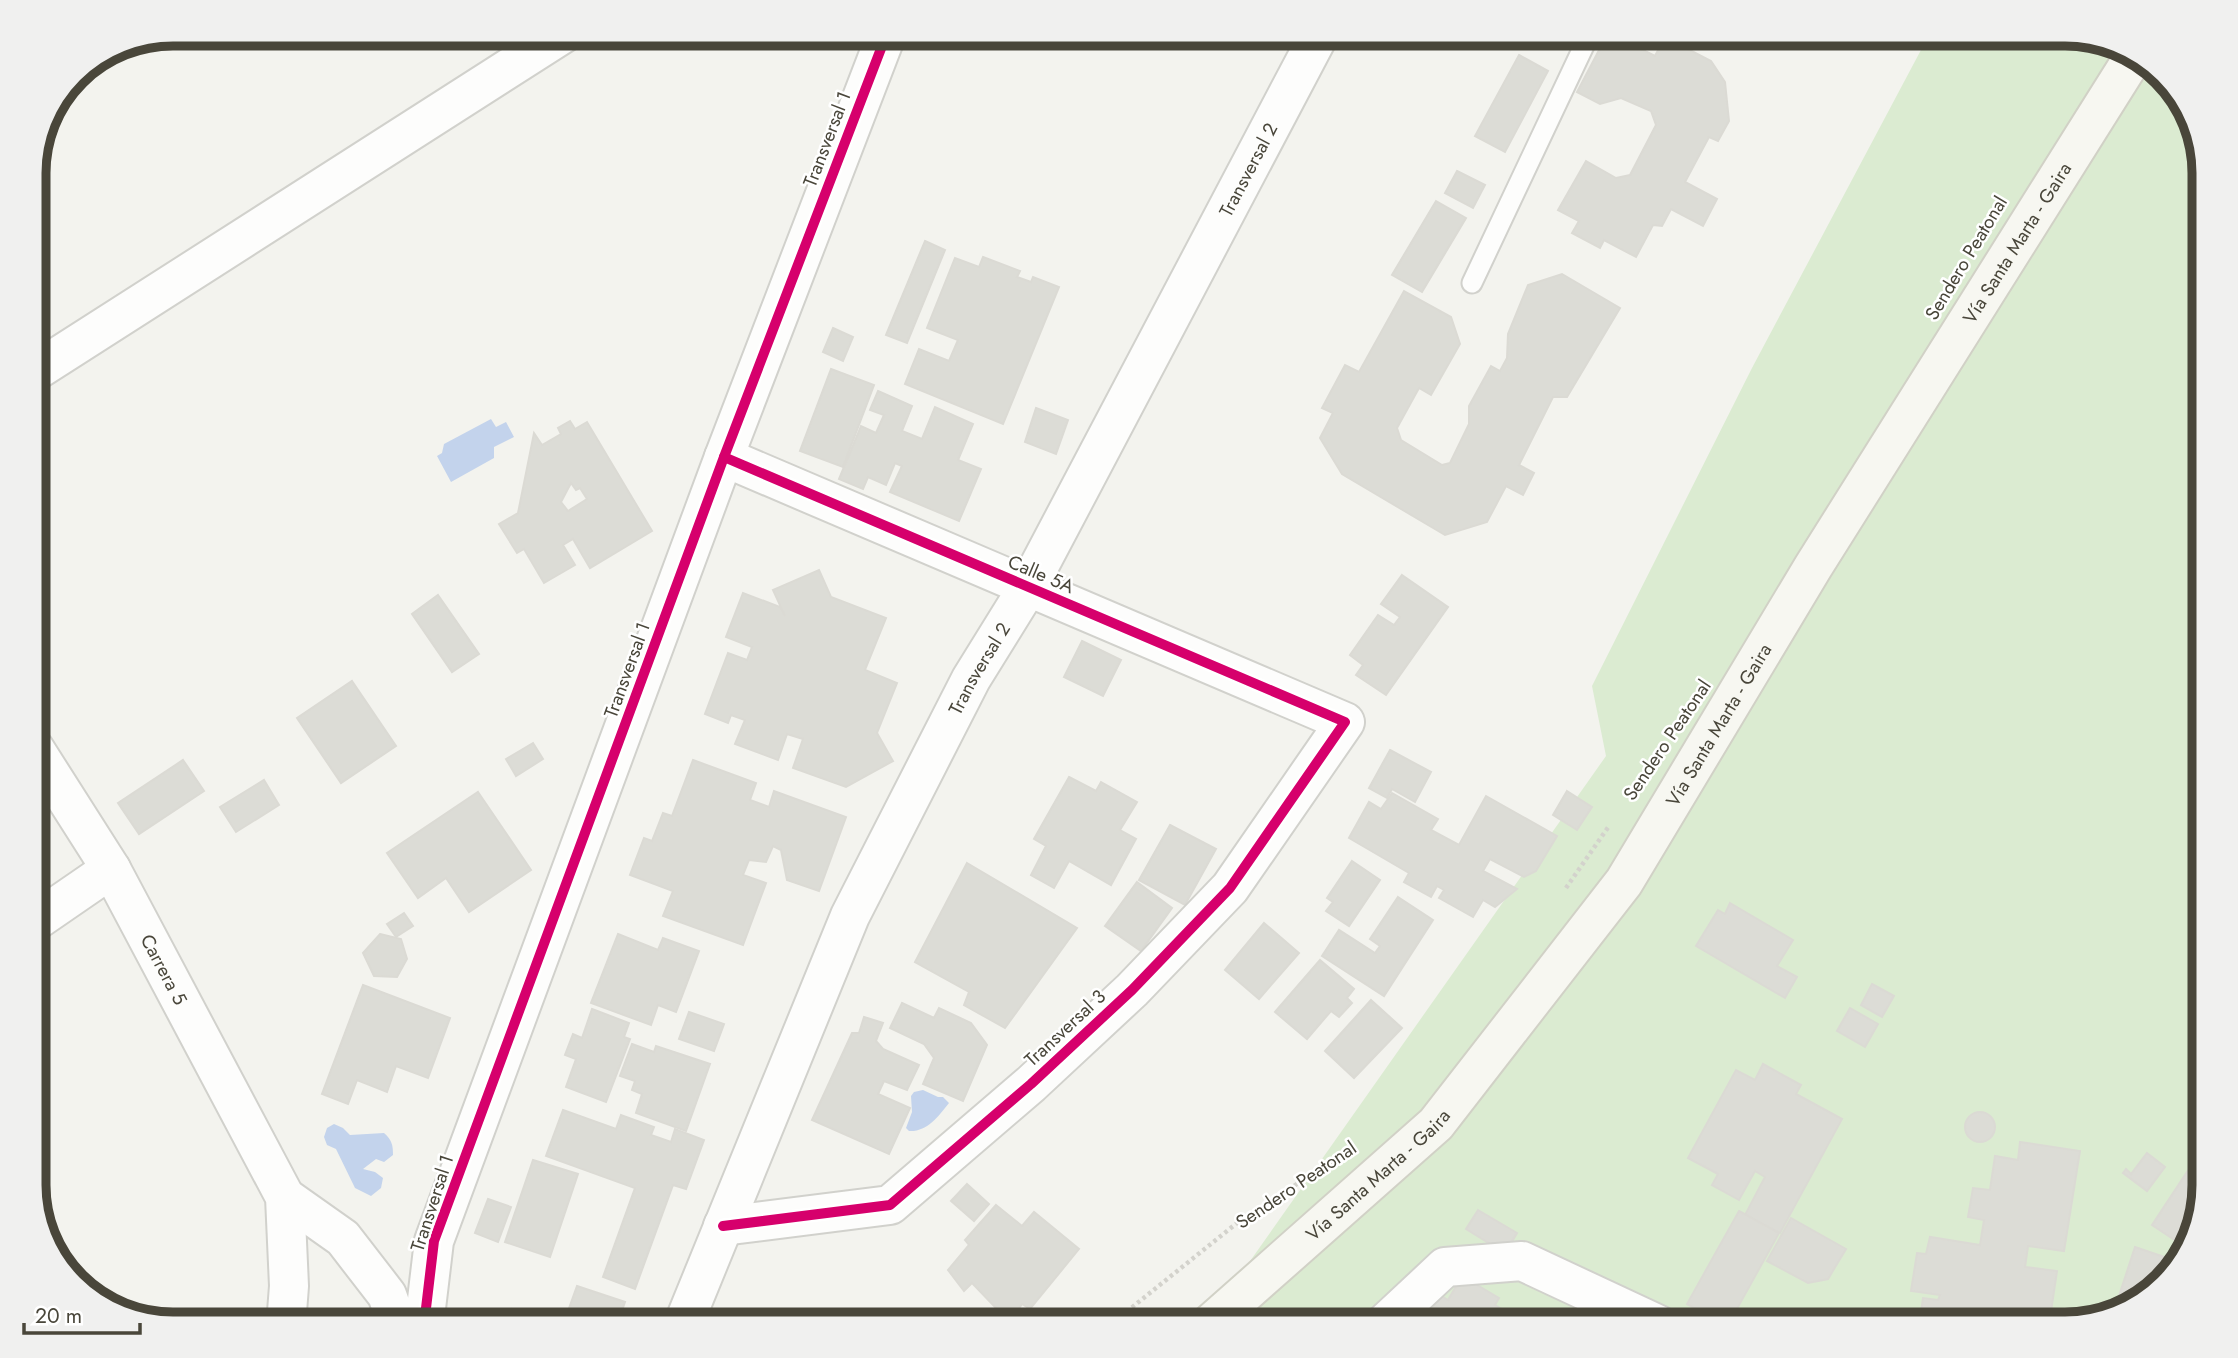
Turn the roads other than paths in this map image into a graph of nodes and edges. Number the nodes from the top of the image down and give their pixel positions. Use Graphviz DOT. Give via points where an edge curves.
graph roads {
  1 [pos="544,46"];
  2 [pos="882,46"];
  3 [pos="1313,46"];
  4 [pos="1584,46"];
  5 [pos="2130,63"];
  6 [pos="1472,283"];
  7 [pos="46,364"];
  8 [pos="724,457"];
  9 [pos="1028,587"];
  10 [pos="1345,722"];
  11 [pos="46,767"];
  12 [pos="111,869"];
  13 [pos="46,914"];
  14 [pos="285,1197"];
  15 [pos="723,1226"];
  16 [pos="287,1312"];
  17 [pos="393,1312"];
  18 [pos="426,1312"];
  19 [pos="688,1312"];
  20 [pos="1224,1312"];
  21 [pos="1397,1312"];
  22 [pos="1631,1312"];
  1 -- 7 [label="street"];
  2 -- 8 [label="street, Transversal 1"];
  3 -- 9 [label="street, Transversal 2"];
  4 -- 6 [label="lane"];
  5 -- 20 [label="main road, Vía Santa Marta - Gaira" via="1813,567 1624,882 1436,1124"];
  8 -- 9 [label="street, Calle 5A"];
  8 -- 18 [label="street, Transversal 1" via="434,1241"];
  9 -- 10 [label="street, Calle 5A"];
  9 -- 15 [label="street, Transversal 2" via="971,679 850,916"];
  10 -- 15 [label="street, Transversal 3" via="1230,888 1132,990 890,1205"];
  11 -- 12 [label="street, Carrera 5"];
  12 -- 13 [label="street"];
  12 -- 14 [label="street, Carrera 5"];
  14 -- 16 [label="street, Carrera 5"];
  14 -- 17 [label="street, Carrera 5" via="343,1238 387,1295"];
  15 -- 19 [label="street, Transversal 2"];
  21 -- 22 [label="street" via="1445,1267 1522,1261"];
}
